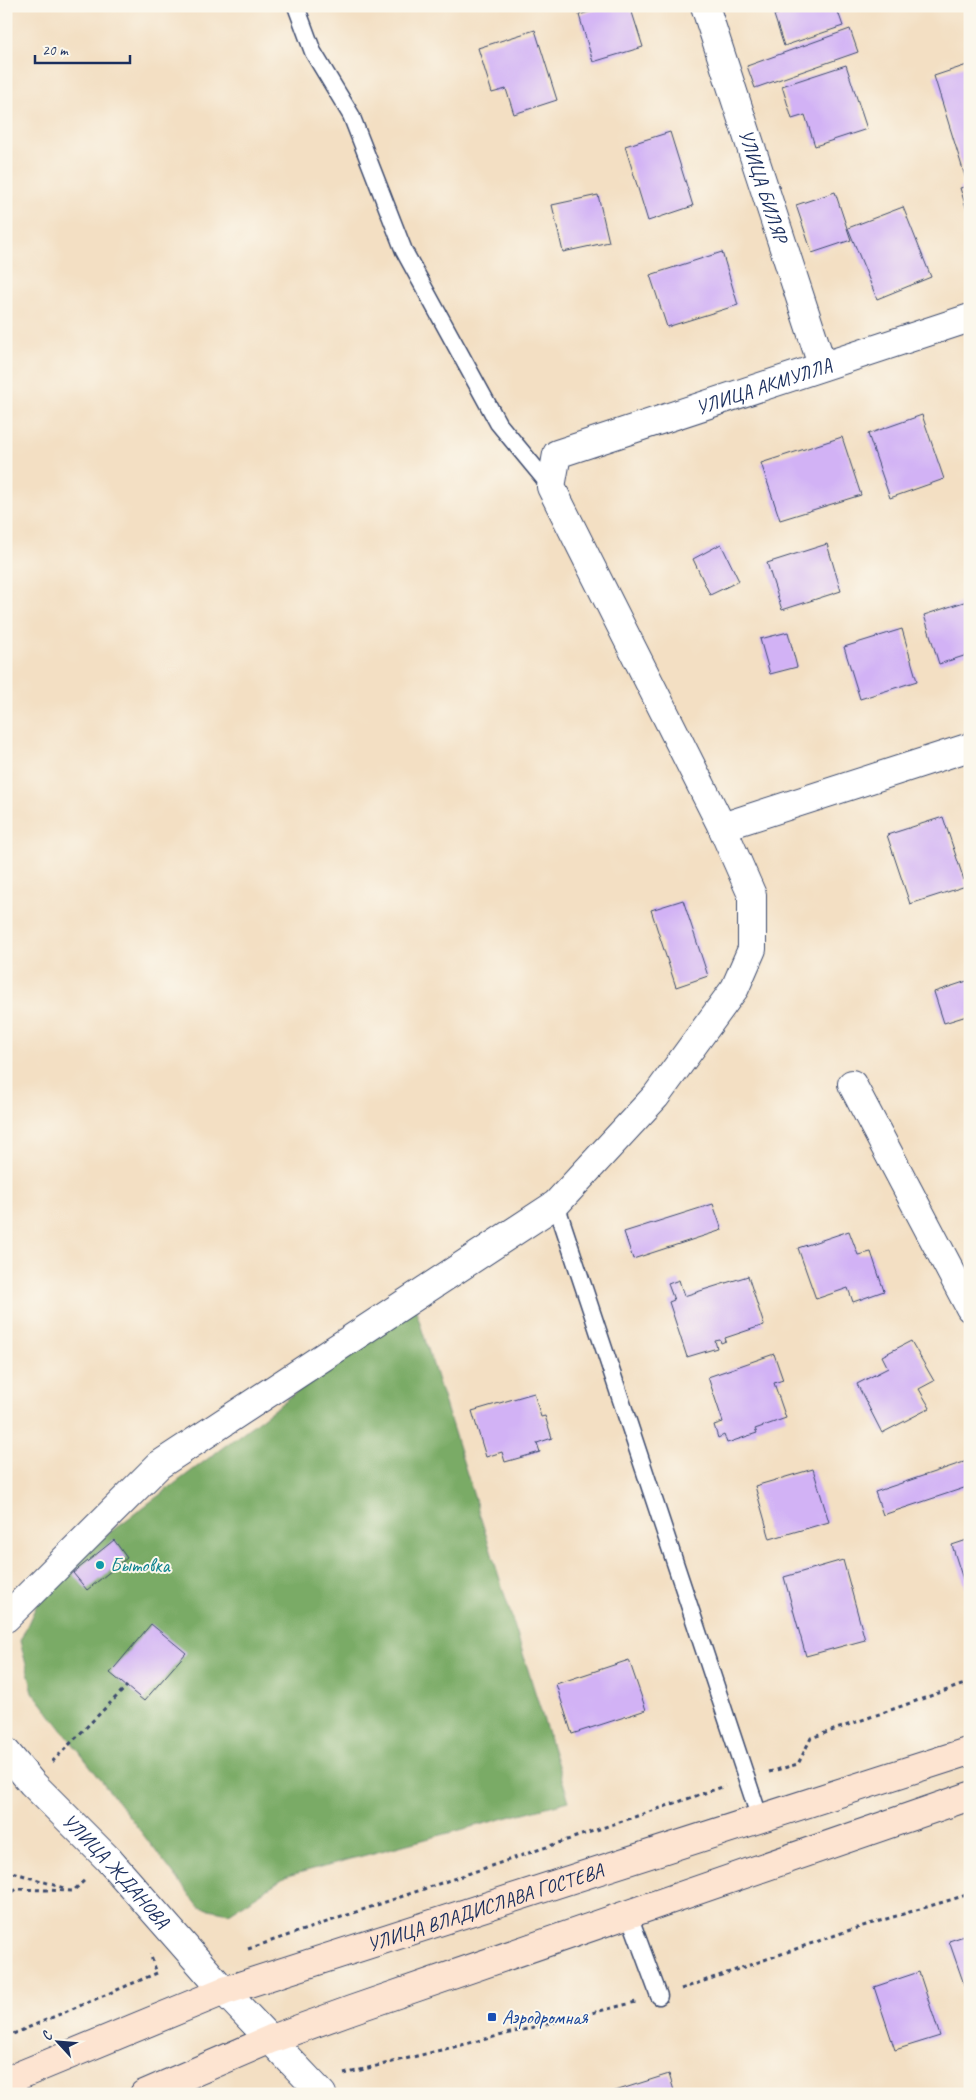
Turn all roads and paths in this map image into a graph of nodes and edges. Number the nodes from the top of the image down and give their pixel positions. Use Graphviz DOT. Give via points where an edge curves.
graph roads {
  1 [pos="296,6"];
  2 [pos="705,6"];
  3 [pos="970,318"];
  4 [pos="822,365"];
  5 [pos="550,487"];
  6 [pos="970,747"];
  7 [pos="722,827"];
  8 [pos="852,1084"];
  9 [pos="556,1204"];
  10 [pos="962,1273"];
  11 [pos="970,1308"];
  12 [pos="6,1618"];
  13 [pos="970,1682"];
  14 [pos="127,1686"];
  15 [pos="970,1751"];
  16 [pos="6,1752"];
  17 [pos="746,1778"];
  18 [pos="32,1783"];
  19 [pos="970,1796"];
  20 [pos="760,1819"];
  21 [pos="108,1859"];
  22 [pos="6,1870"];
  23 [pos="72,1891"];
  24 [pos="6,1896"];
  25 [pos="629,1915"];
  26 [pos="148,1949"];
  27 [pos="241,1951"];
  28 [pos="224,1992"];
  29 [pos="659,1996"];
  30 [pos="6,2037"];
  31 [pos="271,2040"];
  32 [pos="6,2081"];
  33 [pos="144,2094"];
  34 [pos="322,2094"];
  1 -- 5 [label="lane" via="313,52 351,115 404,251 498,423"];
  2 -- 4 [label="street, УЛИЦА БИЛЯР"];
  3 -- 4 [label="street, УЛИЦА АКМУЛЛА"];
  4 -- 5 [label="street, УЛИЦА АКМУЛЛА" via="556,454"];
  5 -- 7 [label="street"];
  6 -- 7 [label="street"];
  7 -- 9 [label="street" via="752,895 752,949 735,988 656,1096"];
  8 -- 10 [label="street"];
  9 -- 12 [label="street" via="159,1465"];
  9 -- 17 [label="lane"];
  10 -- 11 [label="street"];
  13 -- 17 [label="path" via="811,1738 798,1764"];
  14 -- 18 [label="path"];
  15 -- 20 [label="main road, УЛИЦА ВЛАДИСЛАВА ГОСТЕВА"];
  16 -- 18 [label="street, УЛИЦА ЖДАНОВА"];
  17 -- 20 [label="lane"];
  17 -- 27 [label="path"];
  18 -- 21 [label="street, УЛИЦА ЖДАНОВА"];
  19 -- 25 [label="main road"];
  20 -- 28 [label="main road, УЛИЦА ВЛАДИСЛАВА ГОСТЕВА"];
  21 -- 23 [label="path"];
  21 -- 28 [label="street, УЛИЦА ЖДАНОВА"];
  22 -- 23 [label="path"];
  23 -- 24 [label="path" via="17,1889"];
  25 -- 29 [label="lane"];
  25 -- 31 [label="main road"];
  26 -- 30 [label="path" via="157,1973"];
  28 -- 31 [label="street, УЛИЦА ЖДАНОВА"];
  28 -- 32 [label="main road, УЛИЦА ВЛАДИСЛАВА ГОСТЕВА"];
  31 -- 33 [label="main road"];
  31 -- 34 [label="street, УЛИЦА ЖДАНОВА"];
}
